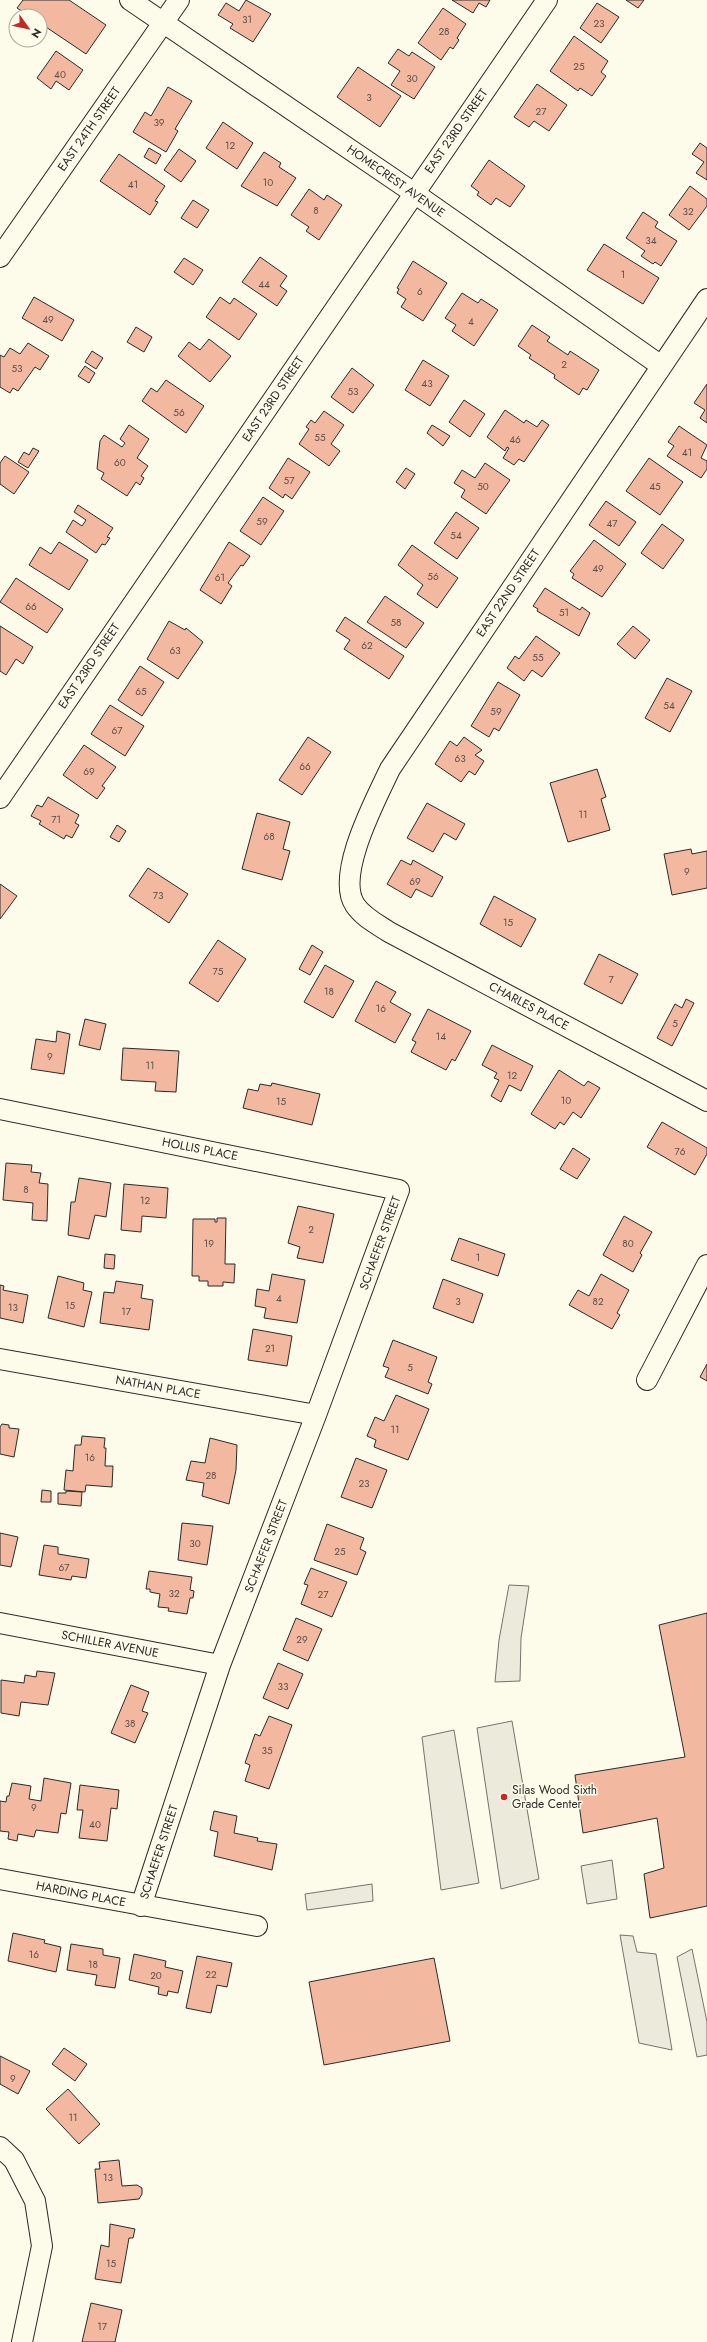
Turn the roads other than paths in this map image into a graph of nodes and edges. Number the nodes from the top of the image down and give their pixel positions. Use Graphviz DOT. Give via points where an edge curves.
graph roads {
  1 [pos="130,0"];
  2 [pos="179,0"];
  3 [pos="547,0"];
  4 [pos="163,23"];
  5 [pos="414,193"];
  6 [pos="0,257"];
  7 [pos="707,299"];
  8 [pos="660,365"];
  9 [pos="0,798"];
  10 [pos="355,905"];
  11 [pos="707,1101"];
  12 [pos="0,1109"];
  13 [pos="399,1190"];
  14 [pos="707,1265"];
  15 [pos="0,1359"];
  16 [pos="647,1380"];
  17 [pos="316,1415"];
  18 [pos="0,1623"];
  19 [pos="220,1665"];
  20 [pos="0,1879"];
  21 [pos="141,1906"];
  22 [pos="257,1926"];
  23 [pos="0,2147"];
  24 [pos="22,2342"];
  1 -- 4 [label="street, HOMECREST AVENUE"];
  2 -- 4 [label="street, EAST 24TH STREET"];
  3 -- 5 [label="street, EAST 23RD STREET"];
  4 -- 5 [label="street, HOMECREST AVENUE"];
  4 -- 6 [label="street, EAST 24TH STREET"];
  5 -- 8 [label="street, HOMECREST AVENUE"];
  5 -- 9 [label="street, EAST 23RD STREET"];
  7 -- 8 [label="street, EAST 22ND STREET"];
  8 -- 10 [label="street, EAST 22ND STREET" via="390,769 359,839 351,868 350,887"];
  10 -- 11 [label="street, CHARLES PLACE" via="370,920 389,932"];
  12 -- 13 [label="street, HOLLIS PLACE"];
  13 -- 17 [label="street, SCHAEFER STREET"];
  14 -- 16 [label="street"];
  15 -- 17 [label="street, NATHAN PLACE"];
  17 -- 19 [label="street, SCHAEFER STREET"];
  18 -- 19 [label="street, SCHILLER AVENUE"];
  19 -- 21 [label="street, SCHAEFER STREET"];
  20 -- 21 [label="street, HARDING PLACE"];
  21 -- 22 [label="street, HARDING PLACE"];
  23 -- 24 [label="street" via="14,2160 35,2201 42,2246"];
}
